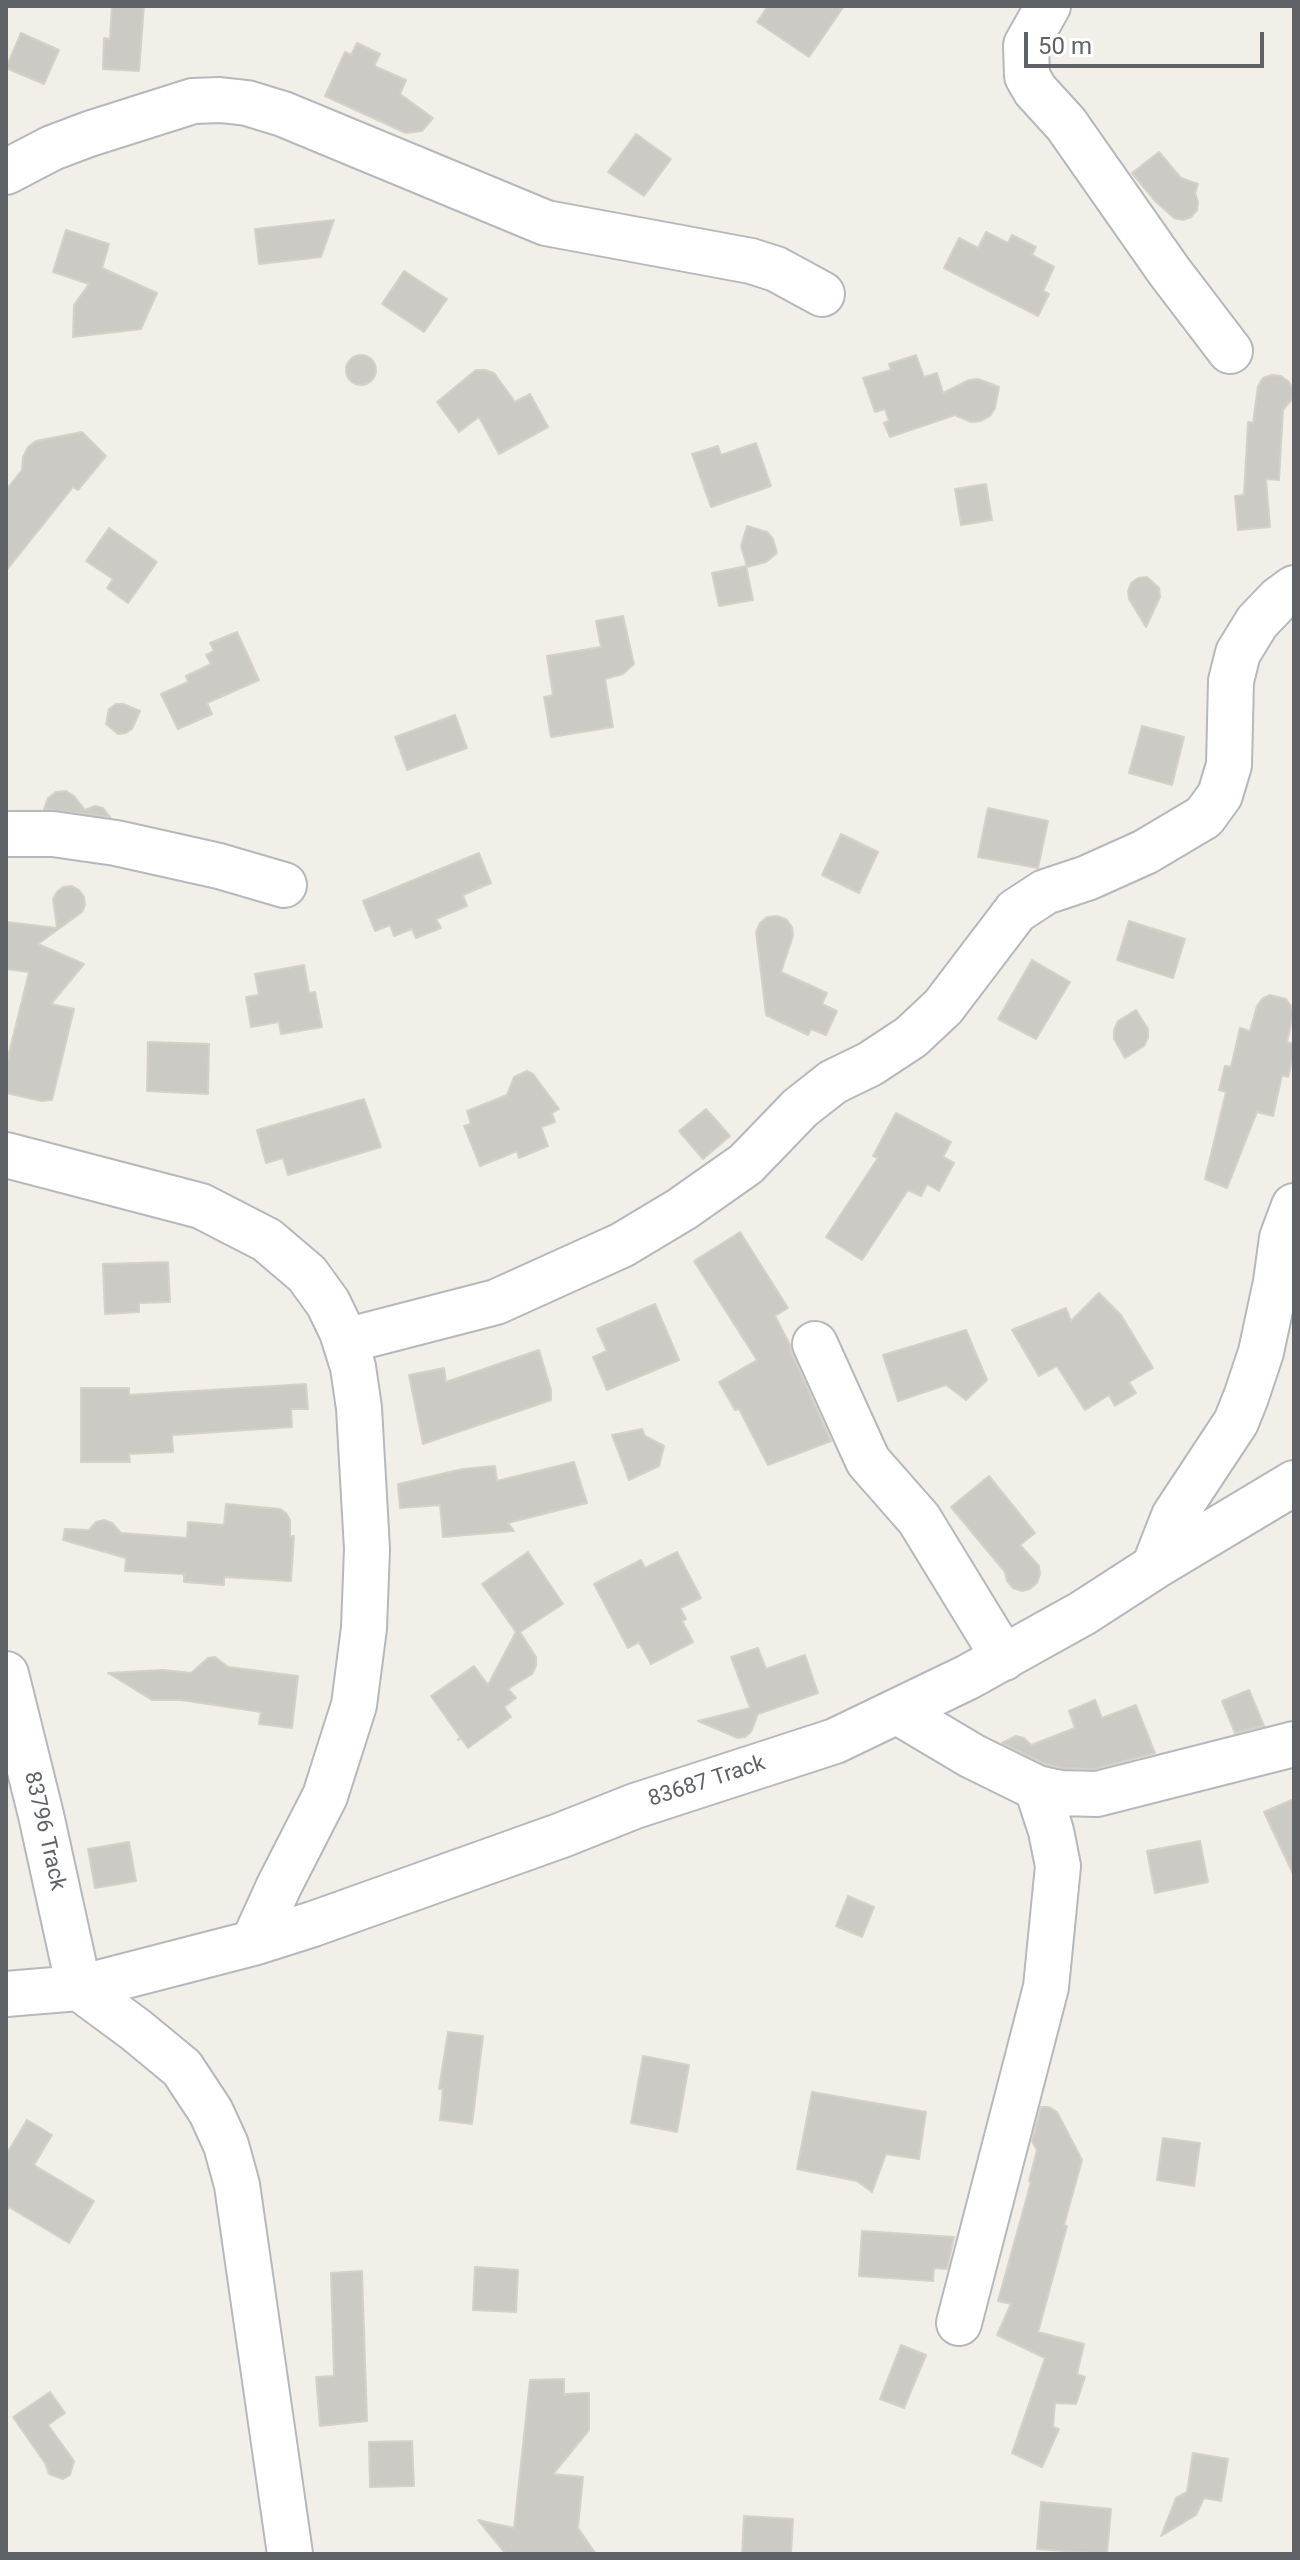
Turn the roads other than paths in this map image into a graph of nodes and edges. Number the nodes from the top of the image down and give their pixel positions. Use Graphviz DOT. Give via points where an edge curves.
graph roads {
  1 [pos="1048,6"];
  2 [pos="6,172"];
  3 [pos="822,294"];
  4 [pos="1230,351"];
  5 [pos="1294,588"];
  6 [pos="6,834"];
  7 [pos="284,885"];
  8 [pos="6,1155"];
  9 [pos="1294,1206"];
  10 [pos="345,1341"];
  11 [pos="815,1344"];
  12 [pos="1294,1483"];
  13 [pos="1154,1567"];
  14 [pos="1004,1658"];
  15 [pos="6,1674"];
  16 [pos="898,1712"];
  17 [pos="1294,1744"];
  18 [pos="1037,1788"];
  19 [pos="253,1943"];
  20 [pos="79,1988"];
  21 [pos="6,1994"];
  22 [pos="959,2323"];
  23 [pos="290,2554"];
  1 -- 4 [label="street" via="1026,45 1027,76"];
  2 -- 3 [label="street" via="52,148 193,101 247,103 546,223 751,261"];
  5 -- 10 [label="street" via="1257,622 1238,653 1231,681 1229,765 1220,795 1204,817 1138,855 1045,892 1016,911 943,1007 911,1037 833,1082 746,1164 670,1216 622,1245 496,1302"];
  6 -- 7 [label="street" via="116,843"];
  8 -- 10 [label="street" via="201,1206 242,1226 307,1274"];
  9 -- 13 [label="street" via="1246,1397 1236,1422 1174,1516"];
  10 -- 19 [label="street" via="359,1408 367,1549 354,1705 325,1796"];
  11 -- 14 [label="street" via="868,1461 919,1519"];
  12 -- 13 [label="street, 83687 Track"];
  13 -- 14 [label="street, 83687 Track"];
  14 -- 16 [label="street, 83687 Track"];
  15 -- 20 [label="street, 83796 Track"];
  16 -- 18 [label="street"];
  16 -- 19 [label="street, 83687 Track" via="835,1741 635,1806"];
  17 -- 18 [label="street" via="1097,1794"];
  18 -- 22 [label="street" via="1058,1866 1046,1987"];
  19 -- 20 [label="street, 83687 Track"];
  20 -- 21 [label="street, 83687 Track"];
  20 -- 23 [label="street" via="182,2068 226,2145 237,2185"];
}
